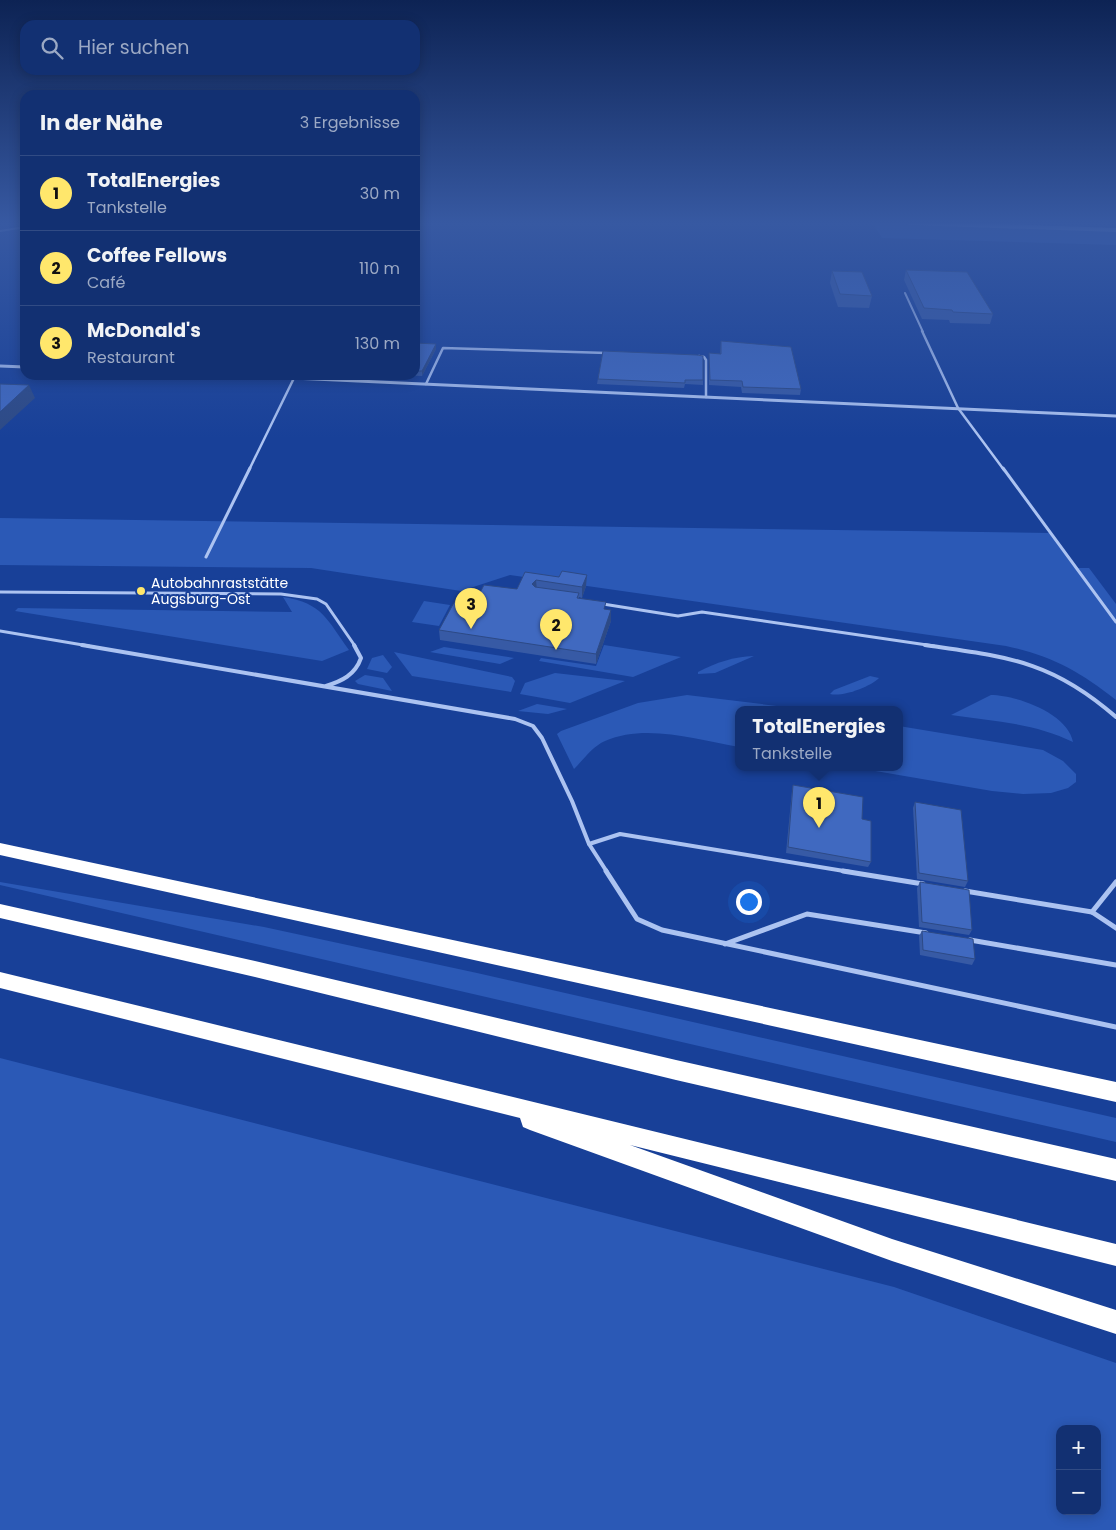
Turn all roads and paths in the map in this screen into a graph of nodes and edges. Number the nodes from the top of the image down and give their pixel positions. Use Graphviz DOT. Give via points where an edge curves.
graph roads {
  1 [pos="906,294"];
  2 [pos="614,353"];
  3 [pos="697,356"];
  4 [pos="0,366"];
  5 [pos="20,367"];
  6 [pos="293,380"];
  7 [pos="338,380"];
  8 [pos="426,384"];
  9 [pos="706,397"];
  10 [pos="958,408"];
  11 [pos="1116,416"];
  12 [pos="206,557"];
  13 [pos="0,592"];
  14 [pos="593,602"];
  15 [pos="1116,622"];
  16 [pos="0,631"];
  17 [pos="323,687"];
  18 [pos="1116,717"];
  19 [pos="590,844"];
  20 [pos="0,849"];
  21 [pos="1116,882"];
  22 [pos="925,885"];
  23 [pos="954,890"];
  24 [pos="0,911"];
  25 [pos="1092,912"];
  26 [pos="1116,928"];
  27 [pos="930,933"];
  28 [pos="967,939"];
  29 [pos="725,944"];
  30 [pos="1116,965"];
  31 [pos="0,980"];
  32 [pos="1116,1027"];
  33 [pos="453,1092"];
  34 [pos="1116,1092"];
  35 [pos="1116,1170"];
  36 [pos="1116,1255"];
  37 [pos="1116,1322"];
  1 -- 10 [label="lane"];
  2 -- 8 [label="lane" via="443,348"];
  3 -- 9 [label="lane" via="706,360"];
  4 -- 5 [label="street"];
  6 -- 12 [label="lane"];
  7 -- 8 [label="street"];
  8 -- 9 [label="street"];
  9 -- 10 [label="street"];
  10 -- 11 [label="street"];
  10 -- 15 [label="lane"];
  13 -- 17 [label="lane" via="281,594 317,599 326,604 361,658 355,671"];
  14 -- 18 [label="lane" via="678,616 702,612 1007,657 1032,663 1059,675"];
  16 -- 17 [label="lane"];
  17 -- 19 [label="lane" via="515,719 533,726 565,785"];
  19 -- 22 [label="lane" via="620,834"];
  19 -- 29 [label="lane" via="637,919 662,930"];
  20 -- 34 [label="highway"];
  21 -- 25 [label="lane"];
  23 -- 25 [label="lane"];
  24 -- 35 [label="highway"];
  25 -- 26 [label="lane"];
  27 -- 29 [label="lane" via="807,914"];
  28 -- 30 [label="lane"];
  29 -- 32 [label="lane"];
  31 -- 33 [label="highway"];
  33 -- 36 [label="highway"];
  33 -- 37 [label="highway" via="892,1250"];
}
